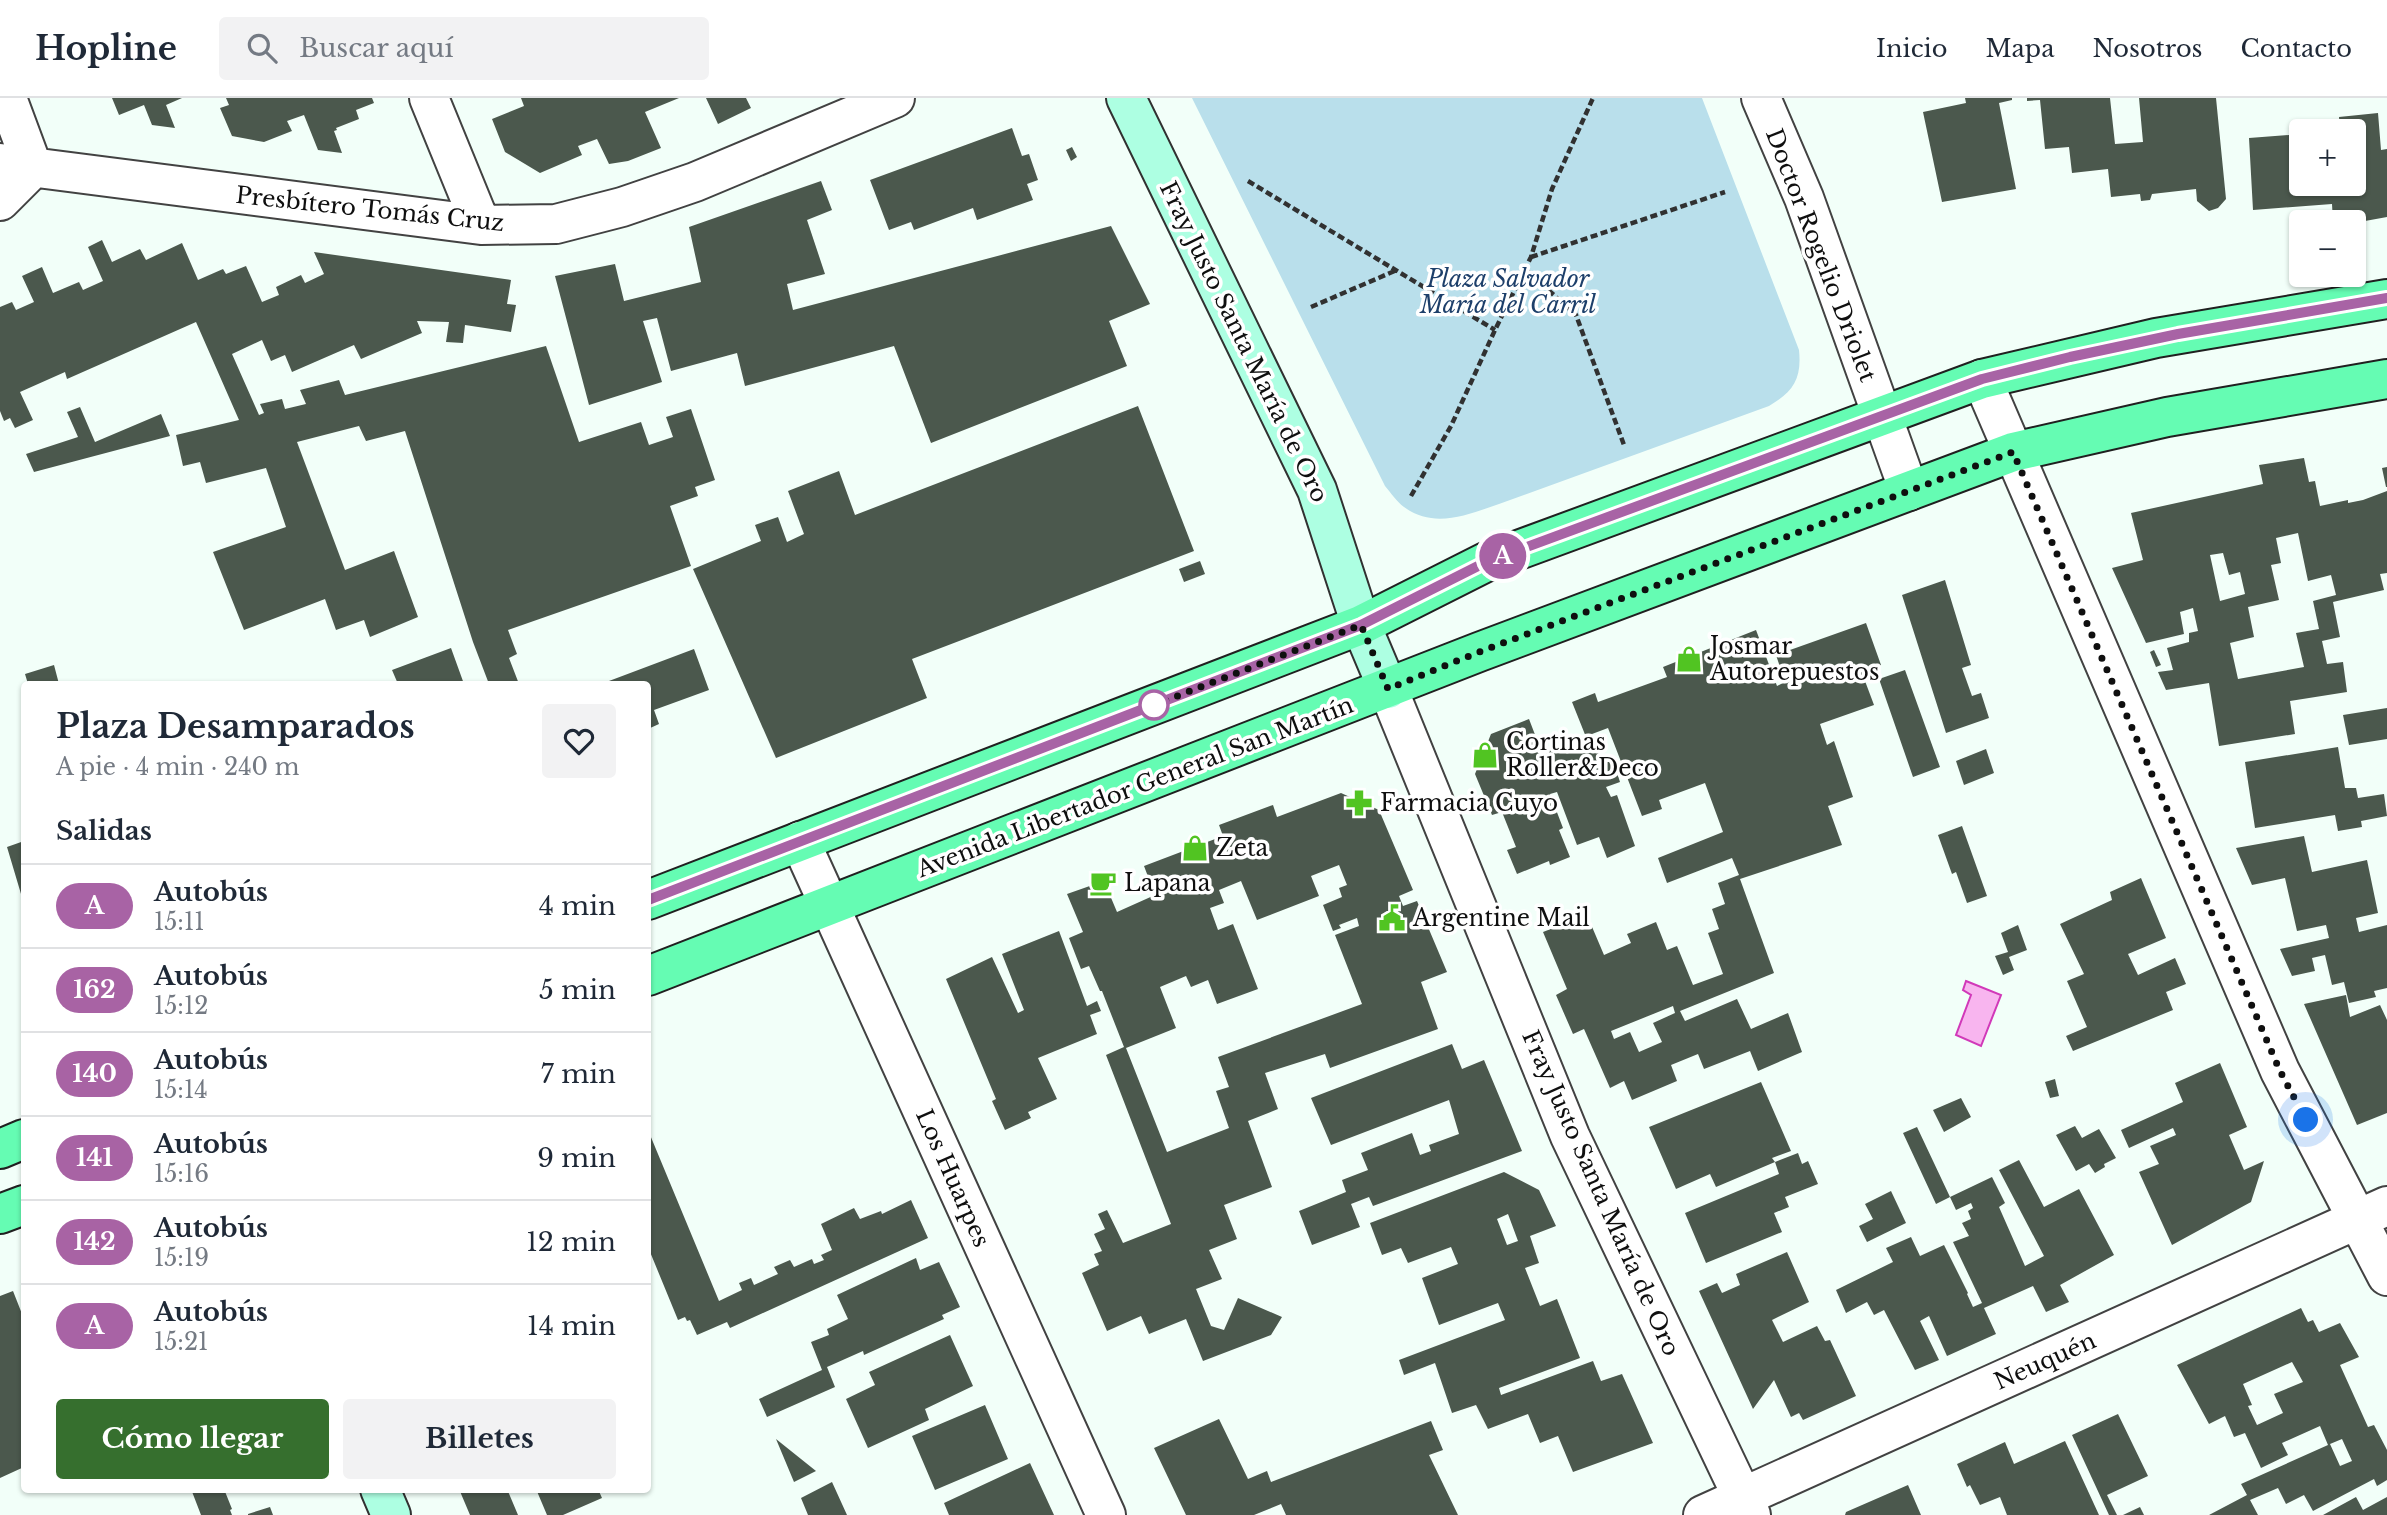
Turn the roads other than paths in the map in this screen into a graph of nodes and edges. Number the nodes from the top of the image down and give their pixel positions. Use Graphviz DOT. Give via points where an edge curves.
graph roads {
  1 [pos="7,98"];
  2 [pos="429,98"];
  3 [pos="895,98"];
  4 [pos="1126,98"];
  5 [pos="1761,98"];
  6 [pos="17,165"];
  7 [pos="0,201"];
  8 [pos="481,225"];
  9 [pos="2387,299"];
  10 [pos="1982,379"];
  11 [pos="2387,379"];
  12 [pos="1881,416"];
  13 [pos="2013,452"];
  14 [pos="1909,491"];
  15 [pos="1361,625"];
  16 [pos="1388,689"];
  17 [pos="800,841"];
  18 [pos="651,899"];
  19 [pos="829,905"];
  20 [pos="651,975"];
  21 [pos="21,1140"];
  22 [pos="0,1149"];
  23 [pos="21,1206"];
  24 [pos="2372,1213"];
  25 [pos="0,1214"];
  26 [pos="2387,1276"];
  27 [pos="382,1493"];
  28 [pos="1747,1506"];
  29 [pos="391,1515"];
  30 [pos="1106,1515"];
  31 [pos="1703,1515"];
  1 -- 6 [label="street"];
  2 -- 8 [label="street"];
  3 -- 8 [label="street, Presbítero Tomás Cruz" via="695,182 622,207 556,224"];
  4 -- 15 [label="main road, Fray Justo Santa María de Oro" via="1317,490"];
  5 -- 12 [label="street, Doctor Rogelio Driolet" via="1804,198"];
  6 -- 7 [label="street"];
  6 -- 8 [label="street, Presbítero Tomás Cruz"];
  9 -- 10 [label="main road" via="2178,334"];
  10 -- 12 [label="main road"];
  10 -- 13 [label="street"];
  11 -- 13 [label="main road, Avenida Libertador General San Martín" via="2189,412"];
  12 -- 14 [label="street, Doctor Rogelio Driolet"];
  12 -- 15 [label="main road" via="1486,562"];
  13 -- 14 [label="main road, Avenida Libertador General San Martín"];
  13 -- 24 [label="street" via="2280,1071"];
  14 -- 16 [label="main road, Avenida Libertador General San Martín"];
  15 -- 16 [label="main road, Fray Justo Santa María de Oro"];
  15 -- 17 [label="main road"];
  16 -- 19 [label="main road, Avenida Libertador General San Martín"];
  16 -- 28 [label="street, Fray Justo Santa María de Oro" via="1570,1136"];
  17 -- 18 [label="main road"];
  17 -- 19 [label="street, Los Huarpes"];
  19 -- 20 [label="main road, Avenida Libertador General San Martín"];
  19 -- 30 [label="street, Los Huarpes"];
  21 -- 22 [label="main road"];
  23 -- 25 [label="main road"];
  24 -- 26 [label="street"];
  24 -- 28 [label="street, Neuquén"];
  27 -- 29 [label="main road"];
  28 -- 31 [label="street, Neuquén"];
}
